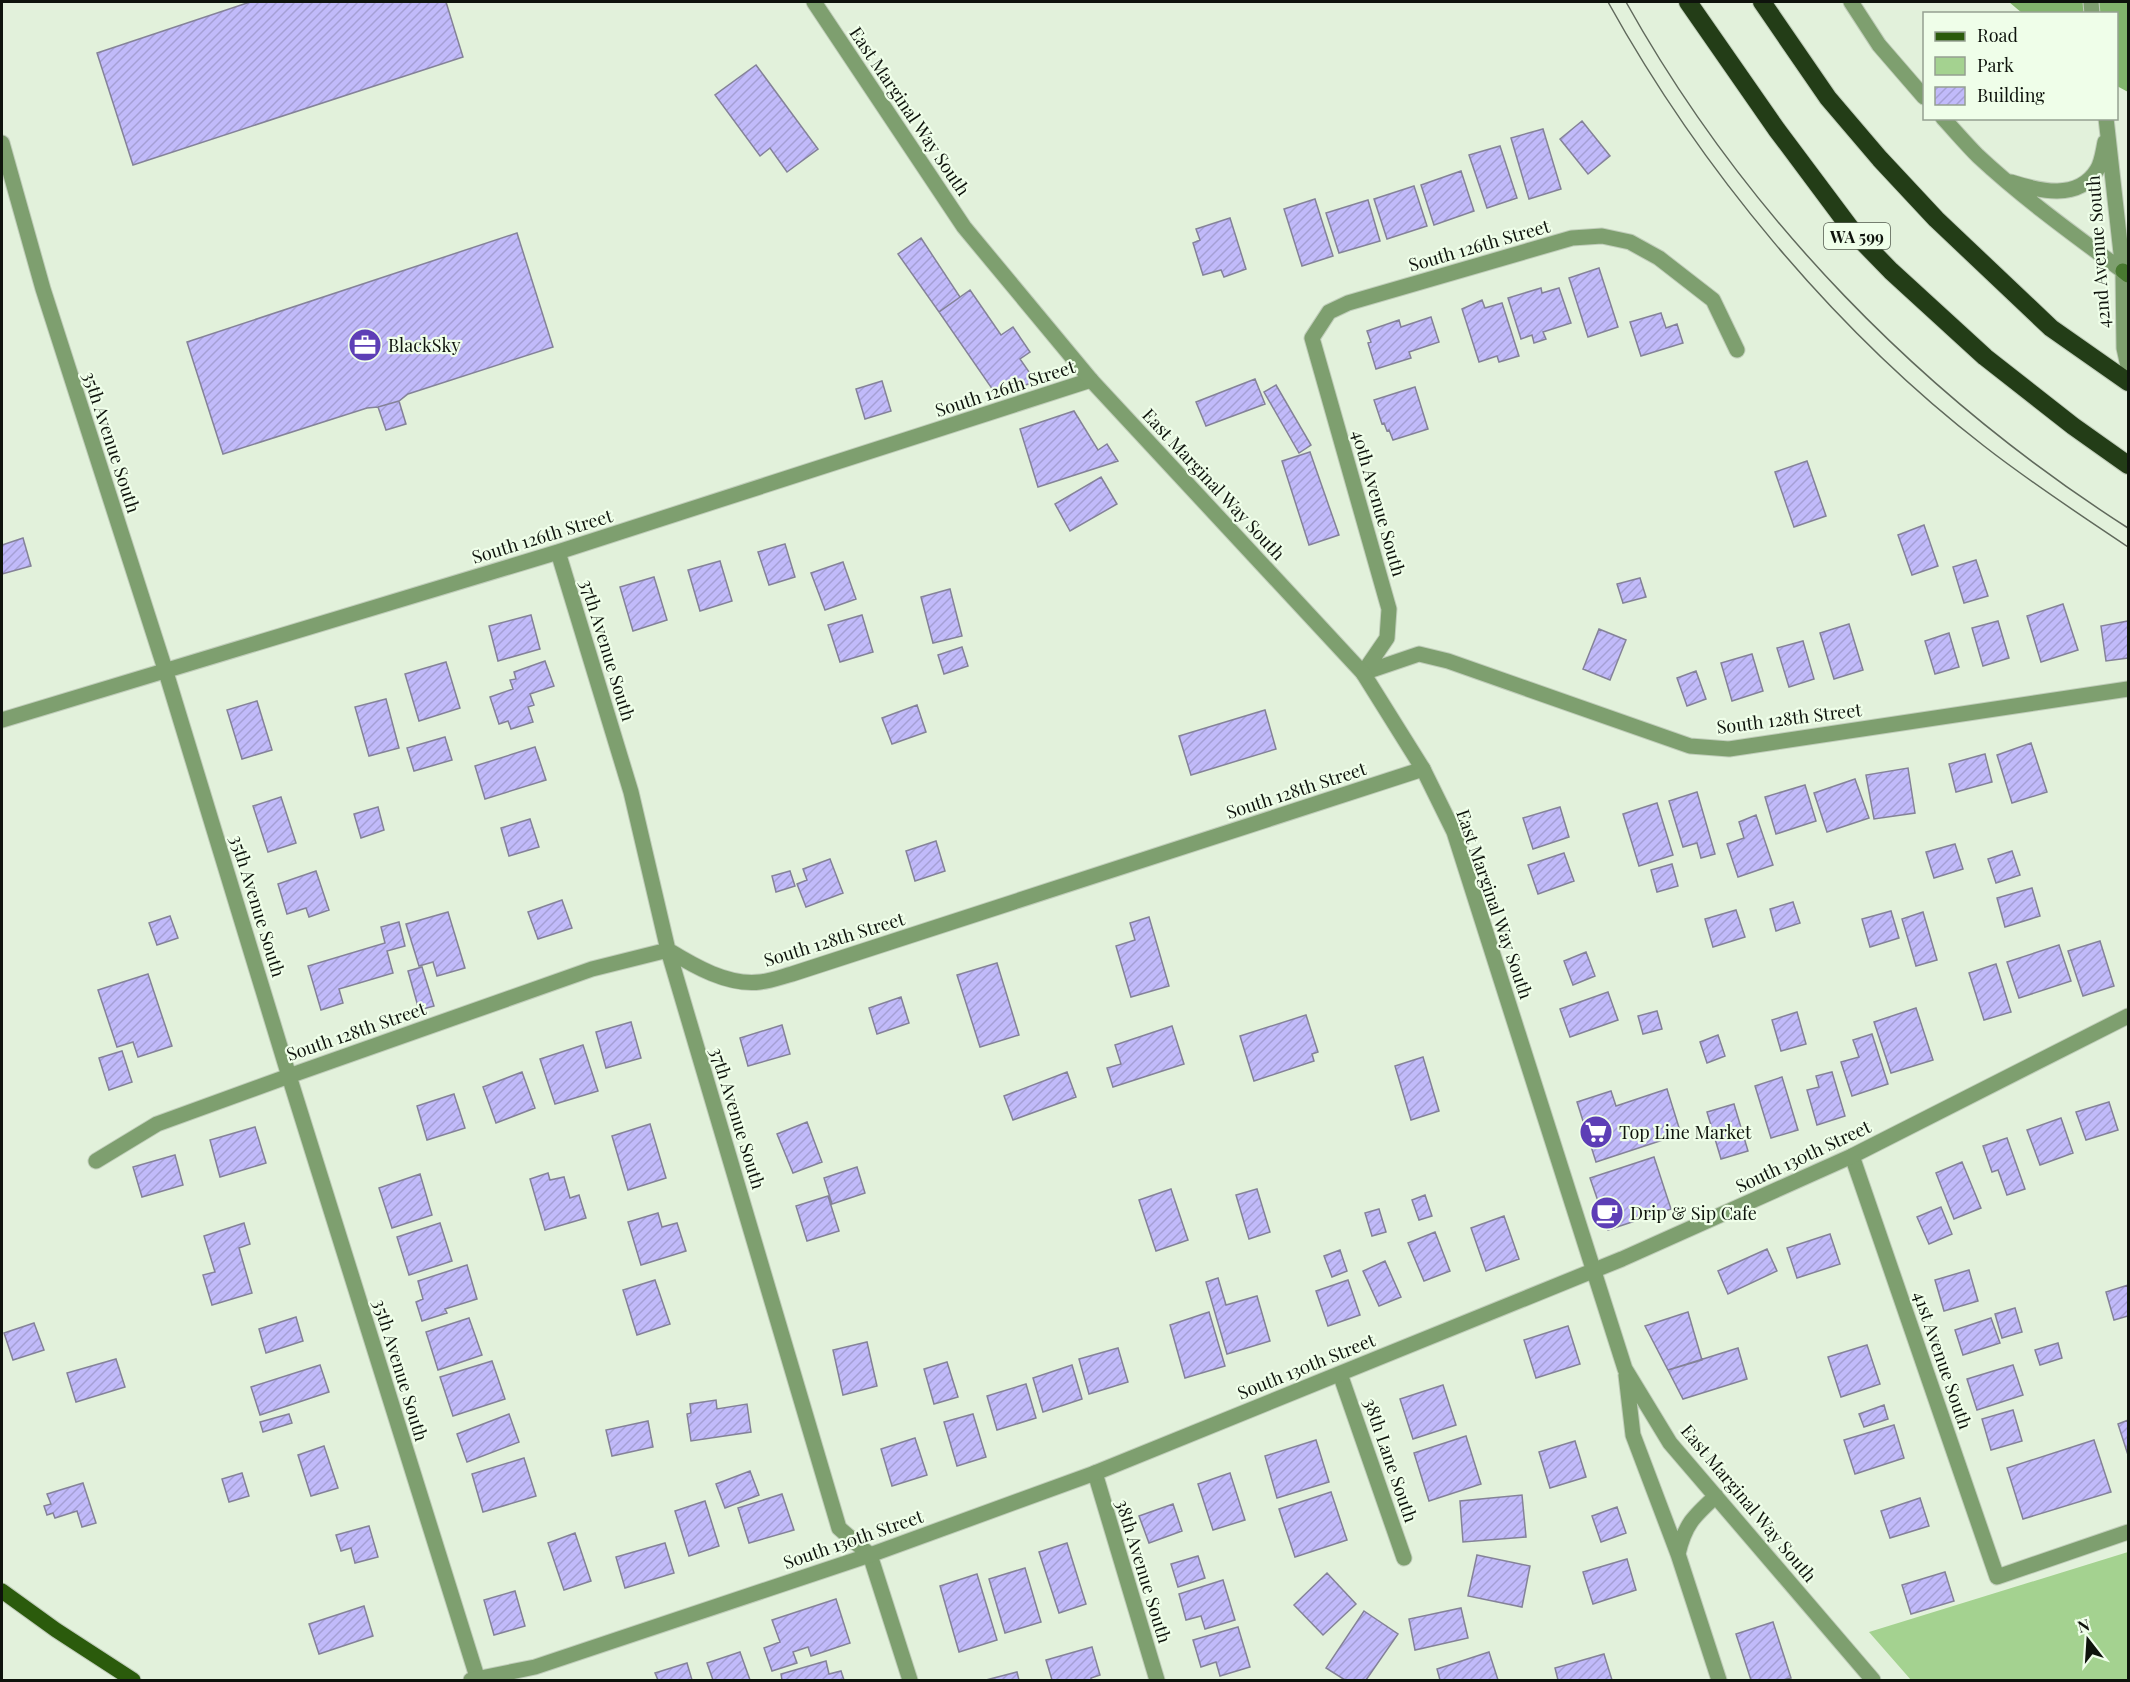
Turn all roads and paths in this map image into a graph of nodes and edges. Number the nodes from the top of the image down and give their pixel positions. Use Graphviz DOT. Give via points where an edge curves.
graph roads {
  1 [pos="814,2"];
  2 [pos="1688,2"];
  3 [pos="1762,2"];
  4 [pos="1851,2"];
  5 [pos="1923,96"];
  6 [pos="1945,120"];
  7 [pos="2107,126"];
  8 [pos="2,143"];
  9 [pos="2005,181"];
  10 [pos="2126,273"];
  11 [pos="1312,338"];
  12 [pos="1737,350"];
  13 [pos="2128,366"];
  14 [pos="1091,380"];
  15 [pos="2128,382"];
  16 [pos="2128,465"];
  17 [pos="558,552"];
  18 [pos="165,669"];
  19 [pos="1363,673"];
  20 [pos="2128,689"];
  21 [pos="2,720"];
  22 [pos="1423,769"];
  23 [pos="668,950"];
  24 [pos="2128,1016"];
  25 [pos="289,1076"];
  26 [pos="1852,1156"];
  27 [pos="96,1161"];
  28 [pos="1593,1271"];
  29 [pos="1625,1369"];
  30 [pos="1340,1374"];
  31 [pos="1095,1473"];
  32 [pos="1716,1496"];
  33 [pos="2128,1532"];
  34 [pos="1678,1554"];
  35 [pos="870,1556"];
  36 [pos="1404,1558"];
  37 [pos="2,1591"];
  38 [pos="133,1680"];
  39 [pos="475,1680"];
  40 [pos="910,1680"];
  41 [pos="1157,1680"];
  42 [pos="1719,1680"];
  43 [pos="1873,1680"];
  1 -- 14 [label="street, East Marginal Way South" via="964,227"];
  2 -- 16 [label="highway, WA 599" via="1854,233 1954,330"];
  3 -- 15 [label="highway" via="1828,98 1936,219 2051,328"];
  4 -- 5 [label="street" via="1879,45"];
  6 -- 9 [label="street"];
  7 -- 9 [label="street" via="2097,169 2073,189 2038,191"];
  7 -- 10 [label="street, 42nd Avenue South"];
  8 -- 18 [label="street, 35th Avenue South" via="43,289"];
  9 -- 10 [label="street"];
  10 -- 13 [label="street, 42nd Avenue South" via="2124,348"];
  11 -- 12 [label="street, South 126th Street" via="1329,312 1348,303 1572,238 1602,236 1630,242 1659,258 1713,300"];
  11 -- 19 [label="street, 40th Avenue South" via="1389,609 1387,638"];
  14 -- 17 [label="street, South 126th Street"];
  14 -- 19 [label="street, East Marginal Way South"];
  17 -- 18 [label="street, South 126th Street"];
  17 -- 23 [label="street, 37th Avenue South" via="632,792"];
  18 -- 21 [label="street, South 126th Street"];
  18 -- 25 [label="street, 35th Avenue South"];
  19 -- 20 [label="street, South 128th Street" via="1419,654 1690,746 1729,749"];
  19 -- 22 [label="street, East Marginal Way South"];
  22 -- 23 [label="street, South 128th Street" via="792,974 758,982 728,979 696,967"];
  22 -- 28 [label="street, East Marginal Way South" via="1454,832"];
  23 -- 25 [label="street, South 128th Street" via="592,969"];
  23 -- 35 [label="street, 37th Avenue South" via="839,1528"];
  24 -- 26 [label="street, South 130th Street"];
  25 -- 27 [label="street, South 128th Street" via="157,1124"];
  25 -- 39 [label="street, 35th Avenue South"];
  26 -- 28 [label="street, South 130th Street"];
  26 -- 33 [label="street, 41st Avenue South" via="1997,1577"];
  28 -- 29 [label="street, East Marginal Way South"];
  28 -- 30 [label="street, South 130th Street"];
  29 -- 32 [label="street, East Marginal Way South" via="1670,1443"];
  29 -- 34 [label="street" via="1633,1435"];
  30 -- 31 [label="street, South 130th Street"];
  30 -- 36 [label="street, 38th Lane South"];
  31 -- 35 [label="street, South 130th Street"];
  31 -- 41 [label="street, 38th Avenue South"];
  32 -- 34 [label="street" via="1682,1534"];
  32 -- 43 [label="street, East Marginal Way South"];
  34 -- 42 [label="street"];
  35 -- 39 [label="street, South 130th Street" via="535,1667"];
  35 -- 40 [label="street"];
  37 -- 38 [label="main road"];
}
